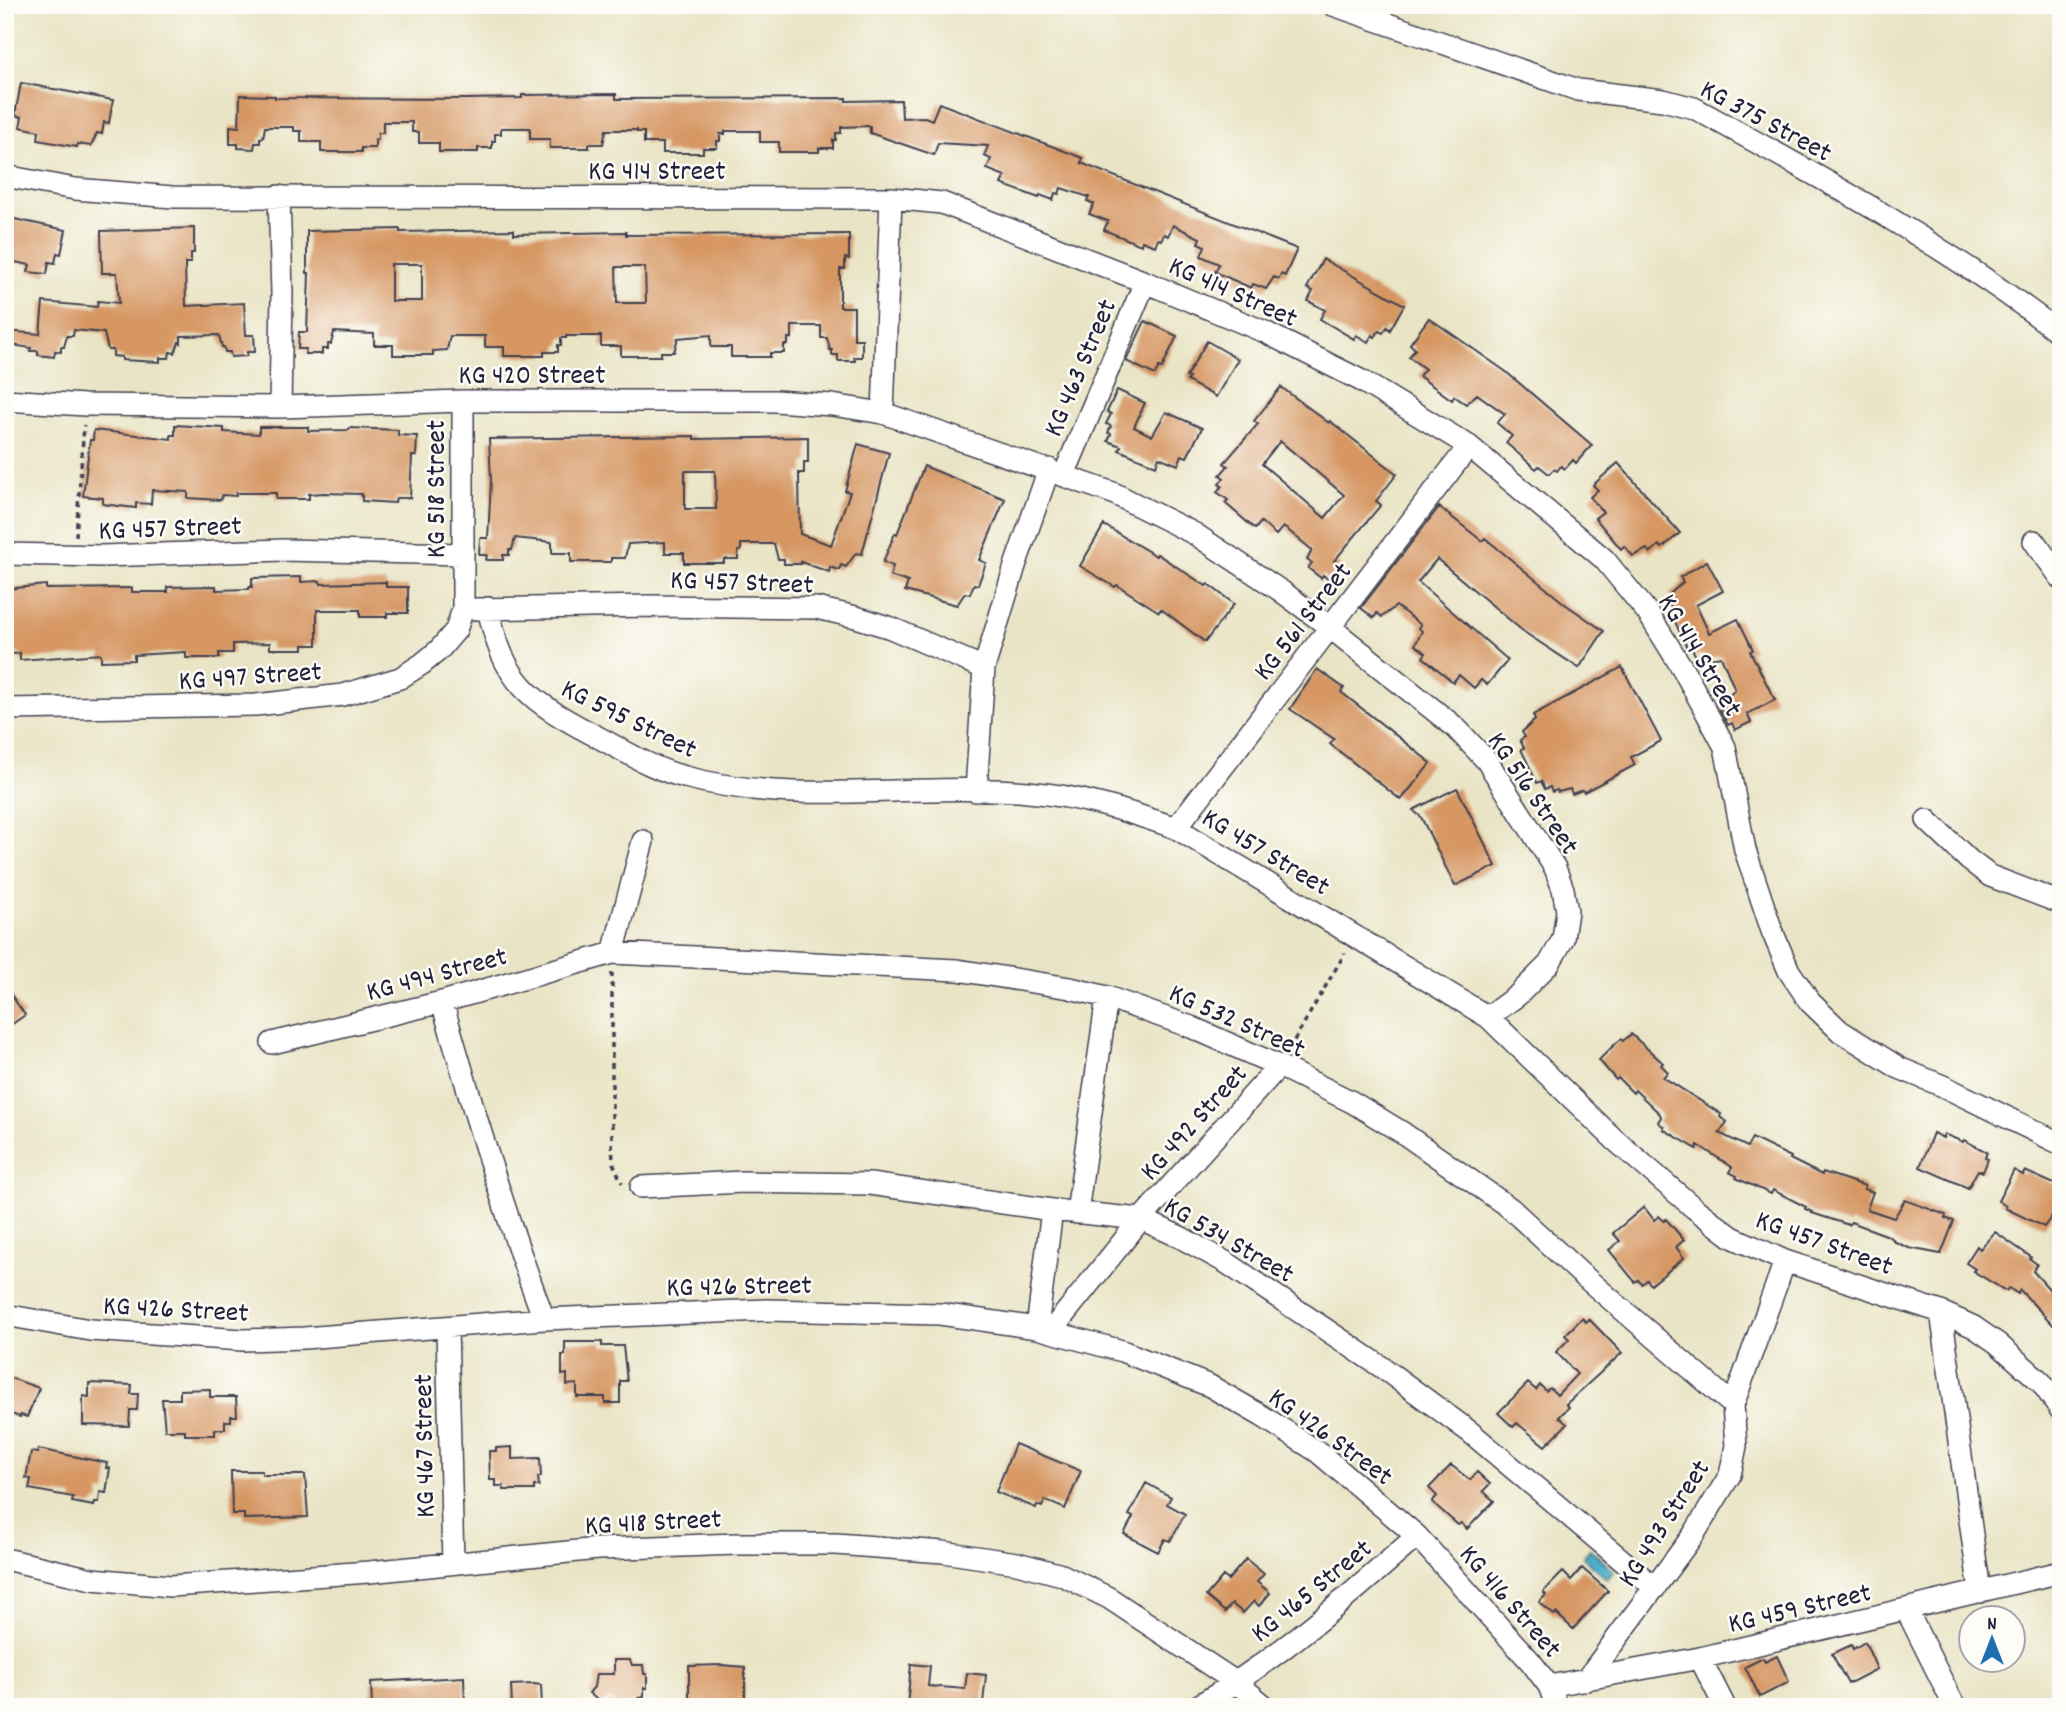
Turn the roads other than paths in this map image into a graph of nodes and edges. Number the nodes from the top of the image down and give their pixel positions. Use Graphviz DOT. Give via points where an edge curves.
graph roads {
  1 [pos="1333,5"];
  2 [pos="5,176"];
  3 [pos="279,195"];
  4 [pos="891,198"];
  5 [pos="1144,282"];
  6 [pos="2061,334"];
  7 [pos="5,400"];
  8 [pos="463,401"];
  9 [pos="280,407"];
  10 [pos="883,413"];
  11 [pos="1469,446"];
  12 [pos="1057,472"];
  13 [pos="2034,541"];
  14 [pos="5,554"];
  15 [pos="462,554"];
  16 [pos="2061,578"];
  17 [pos="488,608"];
  18 [pos="463,610"];
  19 [pos="1331,628"];
  20 [pos="984,668"];
  21 [pos="5,709"];
  22 [pos="976,791"];
  23 [pos="1927,820"];
  24 [pos="1176,828"];
  25 [pos="643,841"];
  26 [pos="2061,904"];
  27 [pos="614,953"];
  28 [pos="1107,996"];
  29 [pos="442,1002"];
  30 [pos="1488,1017"];
  31 [pos="272,1043"];
  32 [pos="1279,1066"];
  33 [pos="2061,1144"];
  34 [pos="641,1187"];
  35 [pos="1052,1210"];
  36 [pos="1077,1213"];
  37 [pos="1141,1219"];
  38 [pos="1785,1261"];
  39 [pos="1941,1312"];
  40 [pos="5,1315"];
  41 [pos="544,1319"];
  42 [pos="447,1328"];
  43 [pos="1044,1330"];
  44 [pos="1733,1405"];
  45 [pos="2061,1410"];
  46 [pos="1417,1536"];
  47 [pos="5,1559"];
  48 [pos="453,1563"];
  49 [pos="2061,1572"];
  50 [pos="1655,1588"];
  51 [pos="1980,1592"];
  52 [pos="1906,1609"];
  53 [pos="1700,1658"];
  54 [pos="1586,1680"];
  55 [pos="1237,1683"];
  56 [pos="1549,1686"];
  57 [pos="1196,1707"];
  58 [pos="1266,1707"];
  59 [pos="1557,1707"];
  60 [pos="1726,1707"];
  61 [pos="1955,1707"];
  1 -- 6 [label="street, KG 375 Street" via="1578,90 1694,108 1885,216 2017,300"];
  2 -- 3 [label="street, KG 414 Street" via="75,189 173,197"];
  3 -- 4 [label="street, KG 414 Street"];
  3 -- 9 [label="street"];
  4 -- 5 [label="street, KG 414 Street" via="942,202"];
  4 -- 10 [label="street"];
  5 -- 11 [label="street, KG 414 Street" via="1265,332 1363,381"];
  5 -- 12 [label="street, KG 463 Street"];
  7 -- 9 [label="street, KG 420 Street"];
  8 -- 9 [label="street, KG 420 Street"];
  8 -- 10 [label="street, KG 420 Street" via="775,401"];
  8 -- 15 [label="street, KG 518 Street"];
  10 -- 12 [label="street, KG 420 Street"];
  11 -- 19 [label="street, KG 561 Street"];
  11 -- 33 [label="street, KG 414 Street" via="1604,559 1648,613 1684,671 1724,747 1745,850 1772,931 1789,971 1810,1002 1840,1031 1899,1068"];
  12 -- 19 [label="street, KG 516 Street" via="1113,493 1195,534"];
  12 -- 20 [label="street, KG 463 Street" via="1015,566"];
  13 -- 16 [label="street"];
  14 -- 15 [label="street, KG 457 Street" via="283,550"];
  15 -- 18 [label="street, KG 518 Street"];
  17 -- 18 [label="street, KG 457 Street"];
  17 -- 20 [label="street, KG 457 Street" via="816,608 891,628"];
  17 -- 22 [label="street, KG 595 Street" via="503,662 537,702 660,769 711,783 782,791"];
  18 -- 21 [label="street, KG 497 Street" via="456,630 422,664 400,678 343,695 256,705"];
  19 -- 24 [label="street, KG 561 Street"];
  19 -- 30 [label="street, KG 516 Street" via="1455,727 1487,761 1555,869 1567,911 1563,939 1549,964"];
  20 -- 22 [label="street"];
  22 -- 24 [label="street, KG 457 Street" via="1074,797"];
  23 -- 26 [label="street" via="1990,876"];
  24 -- 30 [label="street, KG 457 Street"];
  25 -- 27 [label="street"];
  27 -- 28 [label="street, KG 532 Street" via="957,970"];
  27 -- 29 [label="street, KG 494 Street"];
  28 -- 32 [label="street, KG 532 Street"];
  28 -- 36 [label="street"];
  29 -- 31 [label="street, KG 494 Street"];
  29 -- 41 [label="street" via="478,1128"];
  30 -- 38 [label="street, KG 457 Street" via="1615,1140 1694,1208 1731,1237"];
  32 -- 37 [label="street, KG 492 Street"];
  32 -- 44 [label="street, KG 532 Street" via="1403,1133 1510,1208"];
  34 -- 35 [label="street, KG 534 Street" via="830,1181"];
  35 -- 36 [label="street, KG 534 Street"];
  35 -- 43 [label="street"];
  36 -- 37 [label="street, KG 534 Street"];
  37 -- 43 [label="street, KG 492 Street"];
  37 -- 50 [label="street, KG 534 Street" via="1227,1263 1382,1368 1470,1432"];
  38 -- 39 [label="street, KG 457 Street"];
  38 -- 44 [label="street, KG 493 Street"];
  39 -- 45 [label="street, KG 457 Street" via="1997,1343 2041,1382"];
  39 -- 51 [label="street"];
  40 -- 42 [label="street, KG 426 Street" via="90,1330 243,1340"];
  41 -- 42 [label="street, KG 426 Street"];
  41 -- 43 [label="street, KG 426 Street" via="851,1310 940,1314"];
  42 -- 48 [label="street, KG 467 Street"];
  43 -- 46 [label="street, KG 426 Street" via="1122,1351 1210,1386 1318,1452"];
  44 -- 50 [label="street, KG 493 Street" via="1736,1447 1730,1475"];
  46 -- 55 [label="street, KG 465 Street" via="1322,1619"];
  46 -- 56 [label="street, KG 416 Street"];
  47 -- 48 [label="street, KG 418 Street" via="92,1579 171,1586"];
  48 -- 55 [label="street, KG 418 Street" via="598,1549 737,1544 836,1544 1017,1563 1062,1575 1109,1598"];
  49 -- 51 [label="street, KG 459 Street"];
  50 -- 54 [label="street, KG 493 Street"];
  51 -- 52 [label="street, KG 459 Street"];
  52 -- 53 [label="street, KG 459 Street"];
  52 -- 61 [label="street"];
  53 -- 54 [label="street, KG 459 Street"];
  53 -- 60 [label="street"];
  54 -- 56 [label="street, KG 459 Street"];
  55 -- 57 [label="street, KG 465 Street"];
  55 -- 58 [label="street, KG 418 Street"];
  56 -- 59 [label="street, KG 416 Street"];
}
